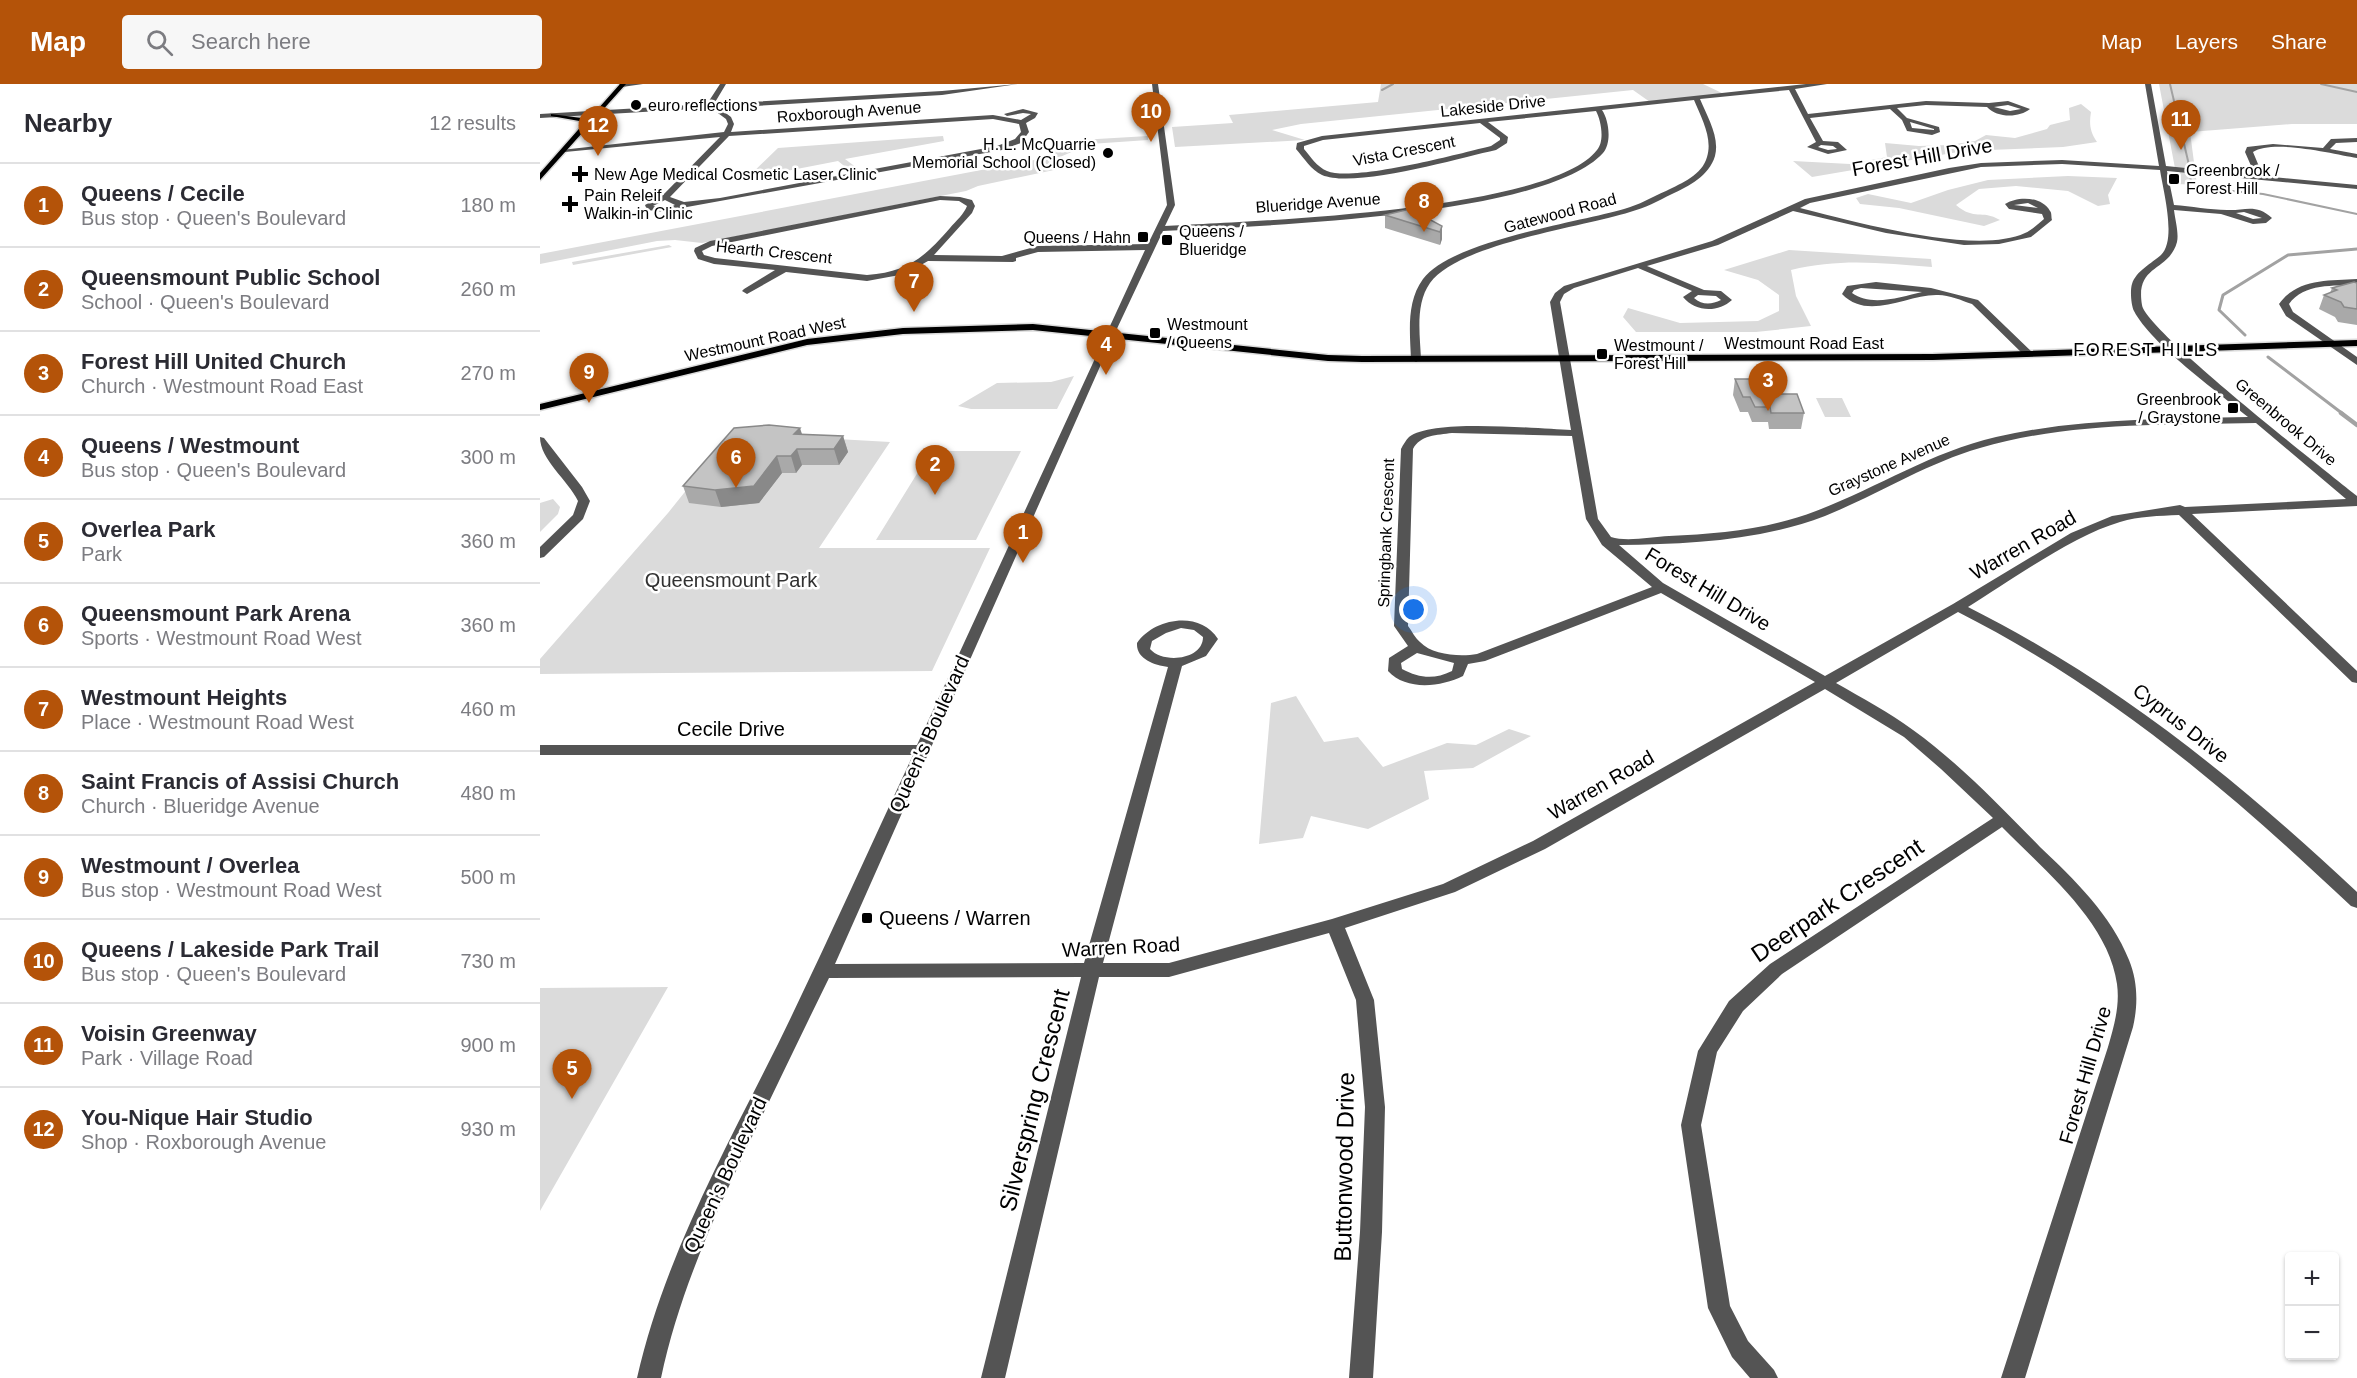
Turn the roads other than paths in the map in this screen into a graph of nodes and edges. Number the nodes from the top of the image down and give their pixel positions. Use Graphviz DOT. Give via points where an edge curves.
graph roads {
  1 [pos="622,84"];
  2 [pos="640,84"];
  3 [pos="723,84"];
  4 [pos="1015,84"];
  5 [pos="1155,84"];
  6 [pos="1824,84"];
  7 [pos="2148,84"];
  8 [pos="1791,88"];
  9 [pos="955,92"];
  10 [pos="1697,99"];
  11 [pos="955,104"];
  12 [pos="1989,105"];
  13 [pos="713,106"];
  14 [pos="1892,107"];
  15 [pos="1598,109"];
  16 [pos="598,112"];
  17 [pos="553,115"];
  18 [pos="540,116"];
  19 [pos="1808,116"];
  20 [pos="993,117"];
  21 [pos="1905,119"];
  22 [pos="590,121"];
  23 [pos="1482,121"];
  24 [pos="1022,122"];
  25 [pos="727,134"];
  26 [pos="2357,140"];
  27 [pos="1308,141"];
  28 [pos="1820,143"];
  29 [pos="565,150"];
  30 [pos="2326,152"];
  31 [pos="2357,156"];
  32 [pos="2163,168"];
  33 [pos="2259,176"];
  34 [pos="540,177"];
  35 [pos="2357,188"];
  36 [pos="668,198"];
  37 [pos="687,204"];
  38 [pos="2170,207"];
  39 [pos="1791,208"];
  40 [pos="2047,213"];
  41 [pos="2230,213"];
  42 [pos="1161,229"];
  43 [pos="1151,247"];
  44 [pos="928,258"];
  45 [pos="1641,266"];
  46 [pos="786,268"];
  47 [pos="2357,282"];
  48 [pos="747,291"];
  49 [pos="1702,292"];
  50 [pos="1935,292"];
  51 [pos="1108,335"];
  52 [pos="2357,343"];
  53 [pos="2331,344"];
  54 [pos="2174,350"];
  55 [pos="2030,355"];
  56 [pos="1416,359"];
  57 [pos="1566,359"];
  58 [pos="2357,362"];
  59 [pos="540,407"];
  60 [pos="2259,420"];
  61 [pos="1578,433"];
  62 [pos="540,440"];
  63 [pos="2357,502"];
  64 [pos="2180,509"];
  65 [pos="1606,542"];
  66 [pos="540,554"];
  67 [pos="1662,588"];
  68 [pos="1958,607"];
  69 [pos="1416,647"];
  70 [pos="1462,661"];
  71 [pos="1176,662"];
  72 [pos="2357,679"];
  73 [pos="1824,682"];
  74 [pos="540,750"];
  75 [pos="922,750"];
  76 [pos="2003,819"];
  77 [pos="2357,902"];
  78 [pos="1335,925"];
  79 [pos="823,971"];
  80 [pos="1093,972"];
  81 [pos="649,1378"];
  82 [pos="993,1378"];
  83 [pos="1361,1378"];
  84 [pos="1766,1378"];
  85 [pos="2013,1378"];
  1 -- 2 [label="street"];
  1 -- 16 [label="main road"];
  3 -- 13 [label="street" via="711,102"];
  4 -- 9 [label="street"];
  5 -- 42 [label="street, Queen's Boulevard" via="1170,187 1170,206"];
  6 -- 8 [label="street, Lakeside Drive"];
  7 -- 32 [label="street, Greenbrook Drive"];
  8 -- 10 [label="street, Lakeside Drive"];
  8 -- 19 [label="street"];
  9 -- 11 [label="street"];
  9 -- 13 [label="street"];
  10 -- 15 [label="street, Lakeside Drive"];
  10 -- 56 [label="street, Gatewood Road" via="1712,141 1712,154 1707,167 1695,179 1628,211 1477,250 1444,266 1421,290 1415,317"];
  12 -- 14 [label="street" via="1926,103"];
  13 -- 16 [label="street"];
  13 -- 25 [label="street" via="729,118"];
  14 -- 19 [label="street"];
  14 -- 21 [label="street"];
  15 -- 23 [label="street, Lakeside Drive"];
  15 -- 42 [label="street, Blueridge Avenue" via="1605,142 1596,156 1566,174 1527,188 1419,210"];
  16 -- 17 [label="street"];
  16 -- 22 [label="main road"];
  17 -- 18 [label="street"];
  17 -- 22 [label="main road"];
  19 -- 28 [label="street"];
  20 -- 24 [label="street"];
  20 -- 24 [label="street" via="1023,111 1035,113"];
  20 -- 25 [label="street, Roxborough Avenue" via="955,116"];
  22 -- 29 [label="main road"];
  23 -- 27 [label="street, Lakeside Drive"];
  23 -- 27 [label="street, Vista Crescent" via="1504,141 1493,148 1357,175 1334,175 1317,169 1300,149"];
  24 -- 37 [label="street" via="1024,136 999,148"];
  25 -- 29 [label="street, Roxborough Avenue"];
  25 -- 36 [label="street"];
  26 -- 30 [label="street" via="2334,141"];
  29 -- 34 [label="main road"];
  30 -- 31 [label="street"];
  30 -- 33 [label="street" via="2279,146 2250,148"];
  32 -- 33 [label="street, Forest Hill Drive"];
  32 -- 38 [label="street, Greenbrook Drive"];
  32 -- 39 [label="street, Forest Hill Drive" via="2062,162 1980,165 1827,196"];
  33 -- 35 [label="street, Forest Hill Drive"];
  36 -- 37 [label="street"];
  36 -- 37 [label="street" via="649,205 650,208 666,210"];
  38 -- 41 [label="street"];
  38 -- 54 [label="street, Greenbrook Drive" via="2172,247 2136,284 2135,296 2145,321"];
  39 -- 40 [label="street" via="1912,236 1969,242 2024,237 2043,227"];
  39 -- 45 [label="street, Forest Hill Drive" via="1721,240"];
  42 -- 43 [label="street, Queen's Boulevard"];
  43 -- 44 [label="street" via="1056,250 1032,258"];
  43 -- 51 [label="street, Queen's Boulevard"];
  44 -- 46 [label="street, Hearth Crescent" via="911,270 880,277"];
  44 -- 46 [label="street, Hearth Crescent" via="969,211 969,202 940,198 710,244 698,252 700,257 714,261"];
  45 -- 49 [label="street"];
  45 -- 57 [label="street, Forest Hill Drive" via="1578,283 1557,295"];
  46 -- 48 [label="street"];
  47 -- 53 [label="street" via="2298,289 2284,304 2289,314"];
  50 -- 50 [label="street" via="1863,286 1850,288 1846,294 1875,303"];
  50 -- 55 [label="street" via="1975,302"];
  51 -- 56 [label="main road, Westmount Road East" via="1328,358"];
  51 -- 59 [label="main road, Westmount Road West" via="1021,327 846,336 767,350"];
  51 -- 75 [label="street, Queen's Boulevard"];
  52 -- 53 [label="main road, Westmount Road East"];
  53 -- 54 [label="main road, Westmount Road East"];
  53 -- 58 [label="street"];
  54 -- 55 [label="main road, Westmount Road East"];
  54 -- 60 [label="street, Greenbrook Drive"];
  55 -- 57 [label="main road, Westmount Road East"];
  56 -- 57 [label="main road, Westmount Road East"];
  57 -- 61 [label="street, Forest Hill Drive"];
  60 -- 63 [label="street, Greenbrook Drive"];
  60 -- 65 [label="street, Graystone Avenue" via="2091,426 2007,438 1938,458 1820,513 1784,524 1693,538"];
  61 -- 65 [label="street, Forest Hill Drive" via="1592,519"];
  61 -- 69 [label="street, Springbank Crescent" via="1452,430 1427,432 1413,440 1407,449 1401,626"];
  62 -- 66 [label="street" via="584,501 579,516"];
  63 -- 64 [label="street, Warren Road"];
  64 -- 68 [label="street, Warren Road" via="2116,519 2075,536"];
  64 -- 72 [label="street"];
  65 -- 67 [label="street, Forest Hill Drive" via="1630,567"];
  67 -- 70 [label="street" via="1480,658"];
  67 -- 73 [label="street, Forest Hill Drive"];
  68 -- 73 [label="street, Warren Road"];
  68 -- 77 [label="street, Cyprus Drive" via="2083,675 2200,763 2299,846"];
  69 -- 70 [label="street"];
  69 -- 70 [label="street" via="1394,661 1395,671 1409,679 1447,680 1458,673"];
  71 -- 80 [label="street, Silverspring Crescent"];
  73 -- 76 [label="street, Forest Hill Drive" via="1920,743"];
  73 -- 78 [label="street, Warren Road" via="1539,844 1449,888"];
  74 -- 75 [label="street, Cecile Drive"];
  75 -- 79 [label="street, Queen's Boulevard"];
  76 -- 84 [label="street, Deerpark Crescent" via="1776,969 1736,1006 1708,1051 1691,1125 1719,1308 1740,1349"];
  76 -- 85 [label="street, Forest Hill Drive" via="2055,870 2105,932 2121,963 2127,1007 2118,1047"];
  78 -- 80 [label="street, Warren Road" via="1169,970"];
  78 -- 83 [label="street, Buttonwood Drive" via="1365,1000 1375,1107"];
  79 -- 80 [label="street, Warren Road"];
  79 -- 81 [label="street, Queen's Boulevard" via="701,1221 674,1287"];
  80 -- 82 [label="street, Silverspring Crescent"];
}
